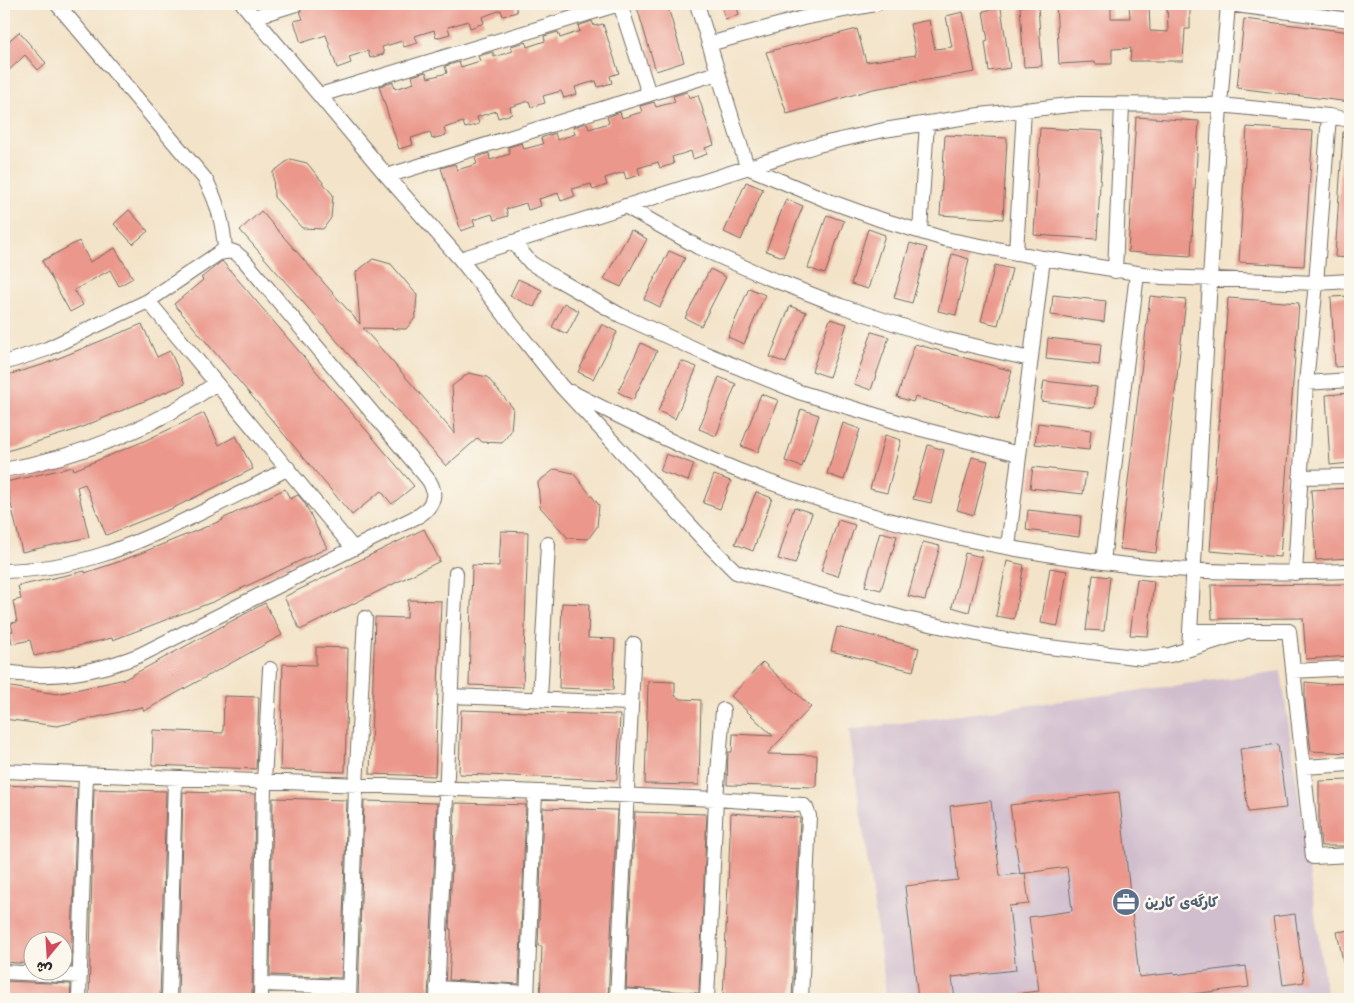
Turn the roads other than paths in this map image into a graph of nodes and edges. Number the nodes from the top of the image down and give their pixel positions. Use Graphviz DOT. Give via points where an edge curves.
graph roads {
  1 [pos="57,4"];
  2 [pos="243,4"];
  3 [pos="296,4"];
  4 [pos="620,4"];
  5 [pos="697,4"];
  6 [pos="876,4"];
  7 [pos="1228,4"];
  8 [pos="254,17"];
  9 [pos="1350,20"];
  10 [pos="709,44"];
  11 [pos="717,73"];
  12 [pos="649,94"];
  13 [pos="320,95"];
  14 [pos="1122,105"];
  15 [pos="1220,105"];
  16 [pos="1024,109"];
  17 [pos="1330,116"];
  18 [pos="1350,120"];
  19 [pos="926,123"];
  20 [pos="747,167"];
  21 [pos="387,176"];
  22 [pos="626,206"];
  23 [pos="920,231"];
  24 [pos="513,242"];
  25 [pos="225,252"];
  26 [pos="1016,253"];
  27 [pos="1043,258"];
  28 [pos="460,259"];
  29 [pos="1115,271"];
  30 [pos="1137,274"];
  31 [pos="1209,280"];
  32 [pos="1350,281"];
  33 [pos="1316,283"];
  34 [pos="148,301"];
  35 [pos="1030,359"];
  36 [pos="4,362"];
  37 [pos="1350,380"];
  38 [pos="1306,383"];
  39 [pos="215,384"];
  40 [pos="561,386"];
  41 [pos="1019,454"];
  42 [pos="288,468"];
  43 [pos="4,470"];
  44 [pos="1350,476"];
  45 [pos="1300,477"];
  46 [pos="548,544"];
  47 [pos="1008,547"];
  48 [pos="353,548"];
  49 [pos="1103,562"];
  50 [pos="4,571"];
  51 [pos="1193,571"];
  52 [pos="1350,571"];
  53 [pos="456,572"];
  54 [pos="1296,573"];
  55 [pos="365,618"];
  56 [pos="1190,631"];
  57 [pos="1244,632"];
  58 [pos="634,644"];
  59 [pos="1189,649"];
  60 [pos="1350,668"];
  61 [pos="270,669"];
  62 [pos="1293,671"];
  63 [pos="4,672"];
  64 [pos="451,696"];
  65 [pos="540,699"];
  66 [pos="631,703"];
  67 [pos="723,710"];
  68 [pos="1350,764"];
  69 [pos="1304,767"];
  70 [pos="4,771"];
  71 [pos="86,774"];
  72 [pos="175,779"];
  73 [pos="264,782"];
  74 [pos="356,786"];
  75 [pos="446,789"];
  76 [pos="535,792"];
  77 [pos="626,796"];
  78 [pos="716,799"];
  79 [pos="1350,855"];
  80 [pos="4,972"];
  81 [pos="80,976"];
  82 [pos="262,984"];
  83 [pos="349,993"];
  84 [pos="437,994"];
  85 [pos="528,996"];
  86 [pos="617,998"];
  87 [pos="79,999"];
  88 [pos="168,999"];
  89 [pos="261,999"];
  90 [pos="678,999"];
  91 [pos="707,999"];
  92 [pos="801,999"];
  1 -- 25 [label="street" via="205,179 220,214"];
  2 -- 8 [label="street"];
  3 -- 8 [label="street"];
  4 -- 12 [label="street"];
  4 -- 13 [label="street"];
  5 -- 10 [label="street"];
  6 -- 10 [label="street" via="803,18"];
  7 -- 9 [label="street"];
  7 -- 15 [label="street"];
  8 -- 13 [label="street"];
  10 -- 11 [label="street"];
  11 -- 12 [label="street"];
  11 -- 20 [label="street"];
  12 -- 21 [label="street"];
  13 -- 21 [label="street"];
  14 -- 15 [label="street"];
  14 -- 16 [label="street" via="1079,104"];
  14 -- 29 [label="street"];
  15 -- 17 [label="street"];
  15 -- 31 [label="street"];
  16 -- 19 [label="street"];
  16 -- 26 [label="street"];
  17 -- 18 [label="street"];
  17 -- 33 [label="street"];
  19 -- 20 [label="street" via="818,145"];
  19 -- 23 [label="street"];
  20 -- 22 [label="street"];
  20 -- 23 [label="street" via="829,201"];
  21 -- 28 [label="street"];
  22 -- 24 [label="street"];
  22 -- 35 [label="street" via="698,247 841,306 936,337"];
  23 -- 26 [label="street"];
  24 -- 28 [label="street"];
  24 -- 41 [label="street" via="531,264 565,284 620,315 706,354 799,392"];
  25 -- 34 [label="street" via="214,256"];
  25 -- 48 [label="street" via="236,253 244,260 431,483 434,498 431,506"];
  26 -- 27 [label="street"];
  27 -- 29 [label="street"];
  27 -- 35 [label="street"];
  28 -- 40 [label="street"];
  29 -- 30 [label="street"];
  30 -- 31 [label="street"];
  30 -- 49 [label="street"];
  31 -- 33 [label="street"];
  31 -- 51 [label="street"];
  32 -- 33 [label="street"];
  33 -- 38 [label="street"];
  34 -- 36 [label="street" via="47,349"];
  34 -- 39 [label="street"];
  35 -- 41 [label="street"];
  37 -- 38 [label="street"];
  38 -- 45 [label="street"];
  39 -- 42 [label="street"];
  39 -- 43 [label="street" via="147,425 92,448"];
  40 -- 47 [label="street" via="650,433 737,470 921,528"];
  40 -- 59 [label="street" via="736,572 902,618 1040,646 1143,658"];
  41 -- 47 [label="street"];
  42 -- 48 [label="street"];
  42 -- 50 [label="street" via="263,483 113,552 65,566"];
  44 -- 45 [label="street"];
  45 -- 54 [label="street"];
  46 -- 65 [label="street"];
  47 -- 49 [label="street"];
  48 -- 63 [label="street" via="120,663 64,675"];
  49 -- 51 [label="street"];
  51 -- 54 [label="street"];
  51 -- 56 [label="street"];
  52 -- 54 [label="street"];
  53 -- 64 [label="street"];
  55 -- 74 [label="street"];
  56 -- 57 [label="street"];
  56 -- 59 [label="street"];
  57 -- 59 [label="street"];
  57 -- 62 [label="street" via="1289,630"];
  58 -- 66 [label="street"];
  60 -- 62 [label="street"];
  61 -- 73 [label="street"];
  62 -- 69 [label="street"];
  64 -- 65 [label="street"];
  64 -- 75 [label="street"];
  65 -- 66 [label="street"];
  66 -- 77 [label="street"];
  67 -- 78 [label="street"];
  68 -- 69 [label="street"];
  69 -- 79 [label="street" via="1313,857"];
  70 -- 71 [label="street"];
  71 -- 72 [label="street"];
  71 -- 81 [label="street"];
  72 -- 73 [label="street"];
  72 -- 88 [label="street"];
  73 -- 74 [label="street"];
  73 -- 82 [label="street"];
  74 -- 75 [label="street"];
  74 -- 83 [label="street"];
  75 -- 76 [label="street"];
  75 -- 84 [label="street"];
  76 -- 77 [label="street"];
  76 -- 85 [label="street"];
  77 -- 78 [label="street"];
  77 -- 86 [label="street"];
  78 -- 91 [label="street"];
  78 -- 92 [label="street" via="803,805 808,811"];
  80 -- 81 [label="street"];
  81 -- 87 [label="street"];
  82 -- 83 [label="street"];
  82 -- 89 [label="street"];
  84 -- 85 [label="street"];
  86 -- 90 [label="street"];
}
